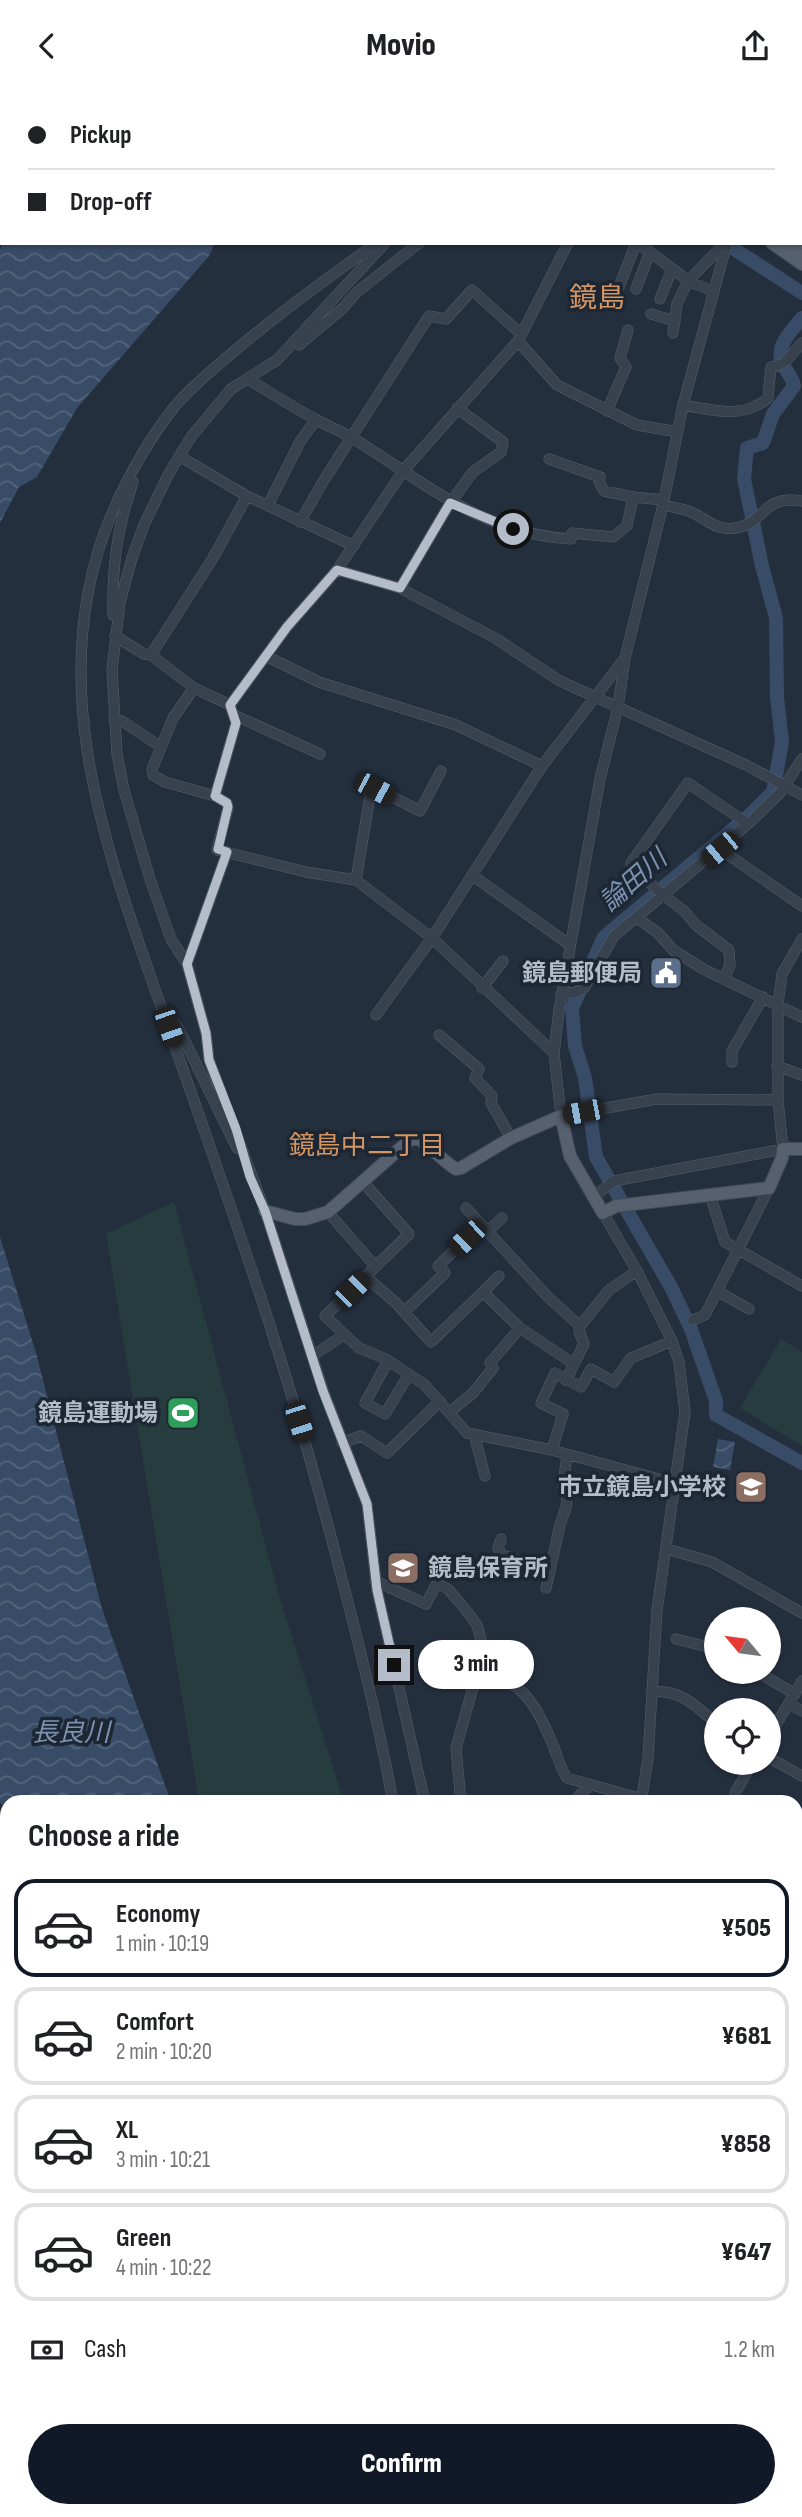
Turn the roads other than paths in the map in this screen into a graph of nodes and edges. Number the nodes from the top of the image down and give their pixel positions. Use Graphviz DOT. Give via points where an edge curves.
graph roads {
  1 [pos="374,245"];
  2 [pos="382,245"];
  3 [pos="415,245"];
  4 [pos="567,245"];
  5 [pos="636,245"];
  6 [pos="640,245"];
  7 [pos="727,245"];
  8 [pos="775,245"];
  9 [pos="650,252"];
  10 [pos="802,264"];
  11 [pos="672,269"];
  12 [pos="688,281"];
  13 [pos="619,287"];
  14 [pos="636,289"];
  15 [pos="713,291"];
  16 [pos="660,299"];
  17 [pos="650,314"];
  18 [pos="675,321"];
  19 [pos="628,330"];
  20 [pos="673,333"];
  21 [pos="519,337"];
  22 [pos="802,342"];
  23 [pos="286,352"];
  24 [pos="248,379"];
  25 [pos="683,405"];
  26 [pos="457,408"];
  27 [pos="607,411"];
  28 [pos="316,420"];
  29 [pos="678,432"];
  30 [pos="351,437"];
  31 [pos="142,456"];
  32 [pos="179,456"];
  33 [pos="549,459"];
  34 [pos="403,471"];
  35 [pos="247,496"];
  36 [pos="633,497"];
  37 [pos="802,501"];
  38 [pos="450,503"];
  39 [pos="663,503"];
  40 [pos="268,505"];
  41 [pos="300,522"];
  42 [pos="354,546"];
  43 [pos="337,570"];
  44 [pos="400,588"];
  45 [pos="115,633"];
  46 [pos="151,655"];
  47 [pos="266,656"];
  48 [pos="625,658"];
  49 [pos="194,688"];
  50 [pos="596,697"];
  51 [pos="230,705"];
  52 [pos="618,707"];
  53 [pos="236,716"];
  54 [pos="114,720"];
  55 [pos="161,747"];
  56 [pos="320,754"];
  57 [pos="802,759"];
  58 [pos="542,766"];
  59 [pos="441,771"];
  60 [pos="786,786"];
  61 [pos="802,795"];
  62 [pos="215,796"];
  63 [pos="744,822"];
  64 [pos="720,849"];
  65 [pos="227,852"];
  66 [pos="472,875"];
  67 [pos="356,880"];
  68 [pos="661,893"];
  69 [pos="802,906"];
  70 [pos="637,919"];
  71 [pos="432,938"];
  72 [pos="802,939"];
  73 [pos="569,945"];
  74 [pos="503,961"];
  75 [pos="187,964"];
  76 [pos="724,979"];
  77 [pos="482,988"];
  78 [pos="561,994"];
  79 [pos="763,997"];
  80 [pos="778,1004"];
  81 [pos="163,1011"];
  82 [pos="376,1015"];
  83 [pos="802,1017"];
  84 [pos="439,1035"];
  85 [pos="554,1053"];
  86 [pos="732,1062"];
  87 [pos="777,1066"];
  88 [pos="802,1075"];
  89 [pos="778,1100"];
  90 [pos="561,1116"];
  91 [pos="511,1138"];
  92 [pos="783,1149"];
  93 [pos="802,1149"];
  94 [pos="250,1177"];
  95 [pos="363,1182"];
  96 [pos="769,1188"];
  97 [pos="709,1195"];
  98 [pos="593,1197"];
  99 [pos="466,1208"];
  100 [pos="265,1211"];
  101 [pos="328,1212"];
  102 [pos="603,1213"];
  103 [pos="502,1218"];
  104 [pos="484,1228"];
  105 [pos="738,1250"];
  106 [pos="375,1266"];
  107 [pos="637,1271"];
  108 [pos="365,1276"];
  109 [pos="499,1276"];
  110 [pos="802,1286"];
  111 [pos="718,1291"];
  112 [pos="484,1292"];
  113 [pos="749,1309"];
  114 [pos="404,1312"];
  115 [pos="694,1320"];
  116 [pos="580,1326"];
  117 [pos="520,1328"];
  118 [pos="344,1335"];
  119 [pos="672,1341"];
  120 [pos="312,1356"];
  121 [pos="388,1361"];
  122 [pos="573,1364"];
  123 [pos="410,1374"];
  124 [pos="566,1380"];
  125 [pos="440,1401"];
  126 [pos="451,1412"];
  127 [pos="474,1434"];
  128 [pos="342,1443"];
  129 [pos="552,1450"];
  130 [pos="567,1454"];
  131 [pos="485,1476"];
  132 [pos="677,1484"];
  133 [pos="501,1539"];
  134 [pos="667,1549"];
  135 [pos="549,1569"];
  136 [pos="375,1581"];
  137 [pos="546,1588"];
  138 [pos="802,1613"];
  139 [pos="676,1639"];
  140 [pos="704,1646"];
  141 [pos="478,1669"];
  142 [pos="802,1681"];
  143 [pos="773,1684"];
  144 [pos="652,1691"];
  145 [pos="792,1699"];
  146 [pos="802,1711"];
  147 [pos="704,1713"];
  148 [pos="781,1717"];
  149 [pos="781,1765"];
  150 [pos="745,1775"];
  151 [pos="802,1776"];
  152 [pos="590,1785"];
  153 [pos="391,1795"];
  154 [pos="423,1795"];
  155 [pos="460,1795"];
  156 [pos="580,1795"];
  157 [pos="622,1795"];
  158 [pos="642,1795"];
  159 [pos="735,1795"];
  1 -- 31 [label="street" via="200,380 174,407"];
  2 -- 23 [label="street"];
  3 -- 23 [label="street"];
  4 -- 21 [label="street"];
  5 -- 13 [label="street"];
  6 -- 9 [label="street"];
  7 -- 12 [label="street"];
  7 -- 15 [label="street"];
  8 -- 10 [label="main road"];
  9 -- 11 [label="street"];
  9 -- 14 [label="street"];
  11 -- 12 [label="street"];
  11 -- 16 [label="street"];
  12 -- 15 [label="street"];
  12 -- 18 [label="street"];
  15 -- 25 [label="street"];
  17 -- 18 [label="street"];
  18 -- 20 [label="street"];
  19 -- 27 [label="street" via="620,358 626,367"];
  21 -- 26 [label="street"];
  21 -- 27 [label="street" via="558,384"];
  21 -- 30 [label="street" via="472,290 446,319 429,316"];
  22 -- 25 [label="street" via="789,359 771,367 768,398 760,405 730,413"];
  23 -- 24 [label="street"];
  24 -- 28 [label="street"];
  24 -- 32 [label="street" via="231,389 207,415"];
  25 -- 29 [label="street"];
  26 -- 34 [label="street"];
  26 -- 38 [label="street" via="503,442 502,452 474,472"];
  27 -- 29 [label="street" via="638,425"];
  28 -- 30 [label="street"];
  28 -- 40 [label="street"];
  29 -- 39 [label="street"];
  30 -- 34 [label="street"];
  30 -- 41 [label="street"];
  31 -- 45 [label="street" via="117,537"];
  31 -- 81 [label="street" via="109,521 94,568 83,629 81,717 96,803"];
  32 -- 35 [label="street"];
  32 -- 45 [label="street" via="144,525"];
  33 -- 36 [label="street" via="600,477 604,491"];
  34 -- 38 [label="street"];
  34 -- 42 [label="street"];
  35 -- 40 [label="street"];
  35 -- 46 [label="street"];
  36 -- 38 [label="street" via="628,524 621,533 614,537 572,533 571,539 513,529"];
  36 -- 39 [label="street"];
  37 -- 39 [label="street" via="789,499 769,505 758,518 735,528 718,527"];
  38 -- 44 [label="street"];
  39 -- 48 [label="street"];
  40 -- 41 [label="street"];
  41 -- 42 [label="street"];
  42 -- 43 [label="street"];
  43 -- 44 [label="street"];
  43 -- 47 [label="street"];
  44 -- 50 [label="street" via="456,615 560,681"];
  45 -- 46 [label="street"];
  45 -- 54 [label="street"];
  46 -- 49 [label="street"];
  47 -- 51 [label="street"];
  47 -- 58 [label="street" via="319,682 456,725"];
  48 -- 50 [label="street"];
  48 -- 52 [label="street"];
  49 -- 51 [label="street"];
  49 -- 55 [label="street" via="173,718"];
  50 -- 52 [label="street"];
  50 -- 58 [label="street"];
  51 -- 53 [label="street"];
  52 -- 60 [label="street"];
  52 -- 73 [label="street"];
  53 -- 56 [label="street"];
  53 -- 62 [label="street"];
  54 -- 55 [label="street"];
  54 -- 75 [label="street" via="124,790 150,879 171,939"];
  55 -- 62 [label="street" via="153,775"];
  57 -- 60 [label="street"];
  58 -- 66 [label="street"];
  59 -- 67 [label="street" via="420,811 371,790"];
  60 -- 61 [label="street"];
  60 -- 63 [label="street"];
  62 -- 65 [label="street" via="228,807 218,849"];
  63 -- 64 [label="street"];
  63 -- 68 [label="street" via="688,783 631,863"];
  64 -- 68 [label="street"];
  64 -- 69 [label="street"];
  65 -- 67 [label="street"];
  65 -- 75 [label="street"];
  66 -- 71 [label="street"];
  66 -- 73 [label="street"];
  67 -- 71 [label="street"];
  68 -- 70 [label="street"];
  68 -- 76 [label="street" via="729,950 730,965"];
  70 -- 76 [label="street" via="673,950"];
  70 -- 78 [label="street" via="614,936 584,988"];
  71 -- 77 [label="street"];
  71 -- 82 [label="street"];
  72 -- 80 [label="street" via="782,974"];
  73 -- 78 [label="street"];
  74 -- 77 [label="street"];
  75 -- 94 [label="street" via="209,1060"];
  76 -- 79 [label="street"];
  77 -- 85 [label="street"];
  78 -- 85 [label="street"];
  79 -- 80 [label="street"];
  79 -- 86 [label="street" via="732,1051"];
  80 -- 83 [label="street"];
  80 -- 87 [label="street"];
  81 -- 94 [label="street" via="177,1025"];
  81 -- 153 [label="street" via="315,1469 365,1665"];
  84 -- 91 [label="street" via="479,1069 475,1078 492,1096 491,1103"];
  85 -- 90 [label="street"];
  87 -- 88 [label="street"];
  87 -- 89 [label="street"];
  89 -- 90 [label="street" via="657,1099"];
  89 -- 92 [label="street"];
  90 -- 91 [label="main road"];
  90 -- 98 [label="main road" via="570,1156"];
  91 -- 95 [label="main road" via="456,1169 419,1139 411,1139"];
  92 -- 93 [label="main road"];
  92 -- 96 [label="main road"];
  92 -- 98 [label="street" via="610,1184"];
  94 -- 100 [label="street"];
  95 -- 101 [label="main road"];
  95 -- 106 [label="street" via="409,1234"];
  96 -- 97 [label="main road"];
  96 -- 105 [label="street"];
  97 -- 102 [label="main road" via="621,1205"];
  97 -- 105 [label="street" via="725,1242"];
  98 -- 102 [label="main road"];
  99 -- 104 [label="street"];
  100 -- 101 [label="main road" via="295,1219"];
  100 -- 120 [label="street"];
  101 -- 106 [label="street"];
  102 -- 107 [label="street"];
  103 -- 104 [label="street"];
  104 -- 114 [label="street" via="438,1266 445,1273"];
  104 -- 116 [label="street"];
  105 -- 110 [label="street"];
  105 -- 111 [label="street"];
  106 -- 108 [label="street"];
  107 -- 116 [label="street" via="609,1290"];
  107 -- 119 [label="street"];
  108 -- 114 [label="street"];
  108 -- 118 [label="street" via="325,1316"];
  109 -- 112 [label="street"];
  111 -- 113 [label="street"];
  111 -- 115 [label="street" via="705,1315"];
  112 -- 114 [label="street" via="431,1342"];
  112 -- 117 [label="street"];
  116 -- 122 [label="street" via="584,1344"];
  117 -- 122 [label="street"];
  117 -- 126 [label="street" via="490,1363 494,1368"];
  118 -- 120 [label="street"];
  118 -- 121 [label="street" via="359,1348"];
  119 -- 124 [label="street" via="631,1358 614,1382 591,1369 580,1387"];
  119 -- 132 [label="street" via="685,1412"];
  120 -- 128 [label="street"];
  121 -- 123 [label="street"];
  121 -- 123 [label="street" via="365,1403 385,1414"];
  122 -- 124 [label="street"];
  123 -- 125 [label="street"];
  124 -- 129 [label="street" via="555,1373 541,1403 564,1414"];
  125 -- 126 [label="street"];
  125 -- 128 [label="street" via="387,1454 361,1436"];
  126 -- 127 [label="street" via="467,1433"];
  127 -- 129 [label="street"];
  127 -- 131 [label="street"];
  128 -- 136 [label="street" via="367,1504"];
  129 -- 130 [label="street"];
  130 -- 132 [label="street"];
  130 -- 135 [label="street" via="566,1507"];
  132 -- 134 [label="street"];
  133 -- 135 [label="street" via="498,1548 502,1555"];
  134 -- 138 [label="street" via="712,1562"];
  134 -- 144 [label="street" via="657,1610"];
  135 -- 137 [label="street"];
  136 -- 141 [label="street" via="426,1604 438,1583 448,1588 477,1625"];
  136 -- 154 [label="street"];
  139 -- 140 [label="street"];
  141 -- 152 [label="street" via="512,1682 526,1694 565,1776"];
  141 -- 155 [label="street" via="456,1748"];
  142 -- 145 [label="street"];
  143 -- 145 [label="street"];
  144 -- 147 [label="street" via="670,1691 687,1698"];
  144 -- 158 [label="street"];
  145 -- 146 [label="street"];
  145 -- 148 [label="street"];
  149 -- 151 [label="street"];
  150 -- 159 [label="street"];
  152 -- 156 [label="street"];
  152 -- 157 [label="street"];
}
